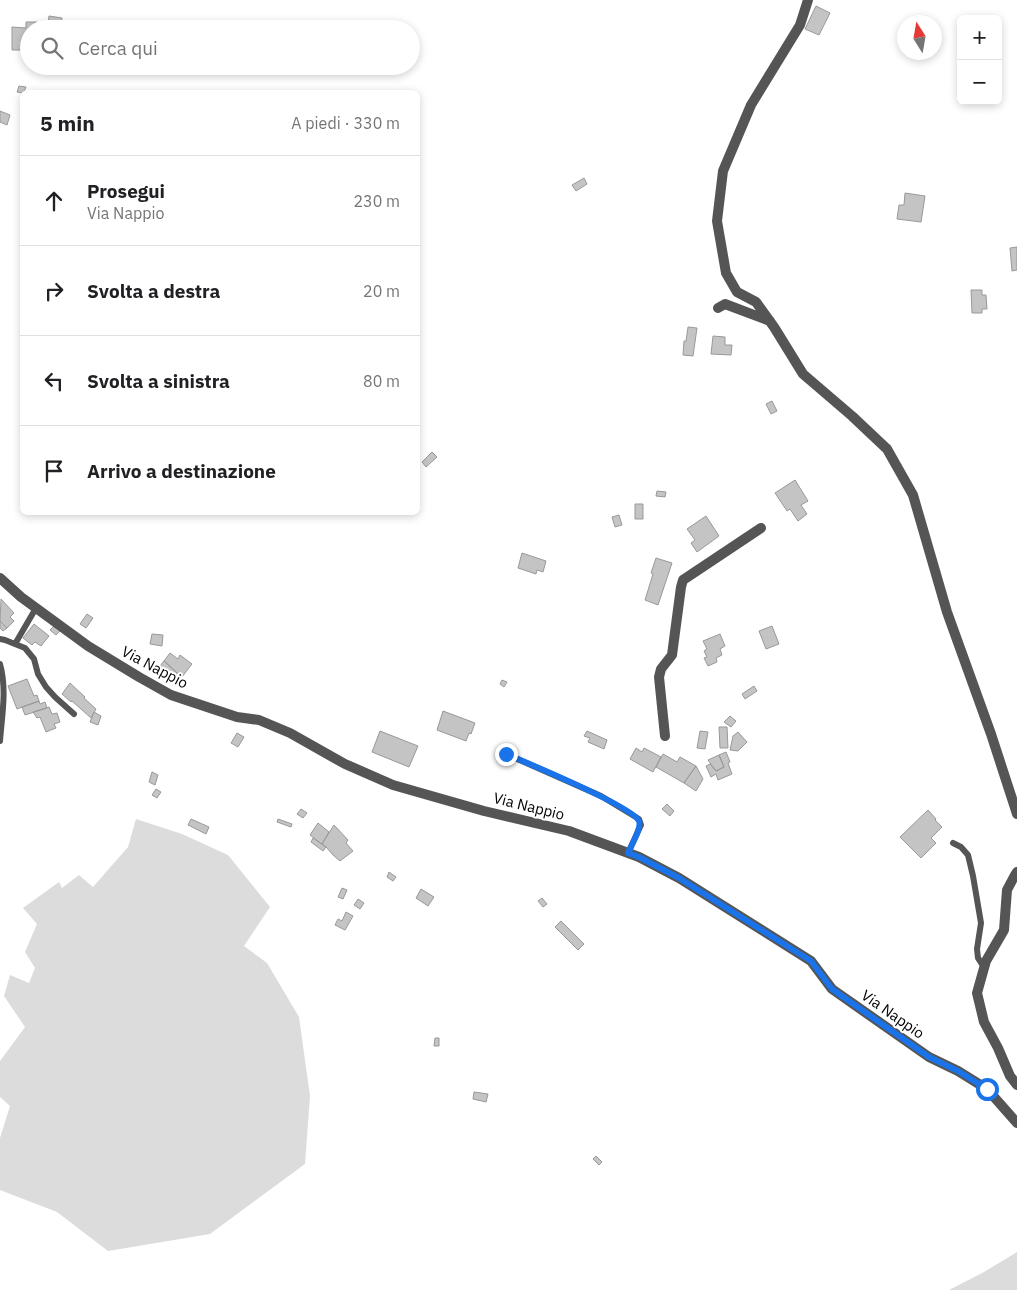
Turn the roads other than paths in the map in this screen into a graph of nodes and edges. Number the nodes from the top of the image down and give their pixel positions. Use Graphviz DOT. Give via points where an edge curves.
graph roads {
  1 [pos="808,0"];
  2 [pos="718,308"];
  3 [pos="770,321"];
  4 [pos="761,528"];
  5 [pos="0,578"];
  6 [pos="36,608"];
  7 [pos="0,639"];
  8 [pos="15,644"];
  9 [pos="0,664"];
  10 [pos="74,714"];
  11 [pos="666,736"];
  12 [pos="0,741"];
  13 [pos="506,754"];
  14 [pos="1017,814"];
  15 [pos="953,843"];
  16 [pos="628,853"];
  17 [pos="1017,872"];
  18 [pos="984,967"];
  19 [pos="1017,1085"];
  20 [pos="1017,1123"];
  1 -- 3 [label="street" via="800,25 751,105 723,171 717,222 726,273 737,292 756,302"];
  2 -- 3 [label="street" via="725,304"];
  3 -- 14 [label="street" via="803,374 887,448 913,495 947,612 992,734"];
  4 -- 11 [label="street" via="683,580 672,655 661,669 659,678"];
  5 -- 6 [label="street, Via Nappio"];
  6 -- 8 [label="lane"];
  6 -- 16 [label="street, Via Nappio" via="88,646 171,695 236,717 259,720 394,785 569,831"];
  7 -- 8 [label="lane"];
  8 -- 10 [label="lane" via="25,648 34,659 46,687"];
  9 -- 12 [label="lane" via="4,690"];
  13 -- 16 [label="lane" via="601,796 639,819 640,826"];
  15 -- 18 [label="lane" via="968,855 980,923 978,958"];
  16 -- 20 [label="street, Via Nappio" via="679,878 811,961 832,989 929,1057 987,1089"];
  17 -- 18 [label="street" via="1007,890 1004,930"];
  18 -- 19 [label="street" via="977,993 984,1022"];
}
